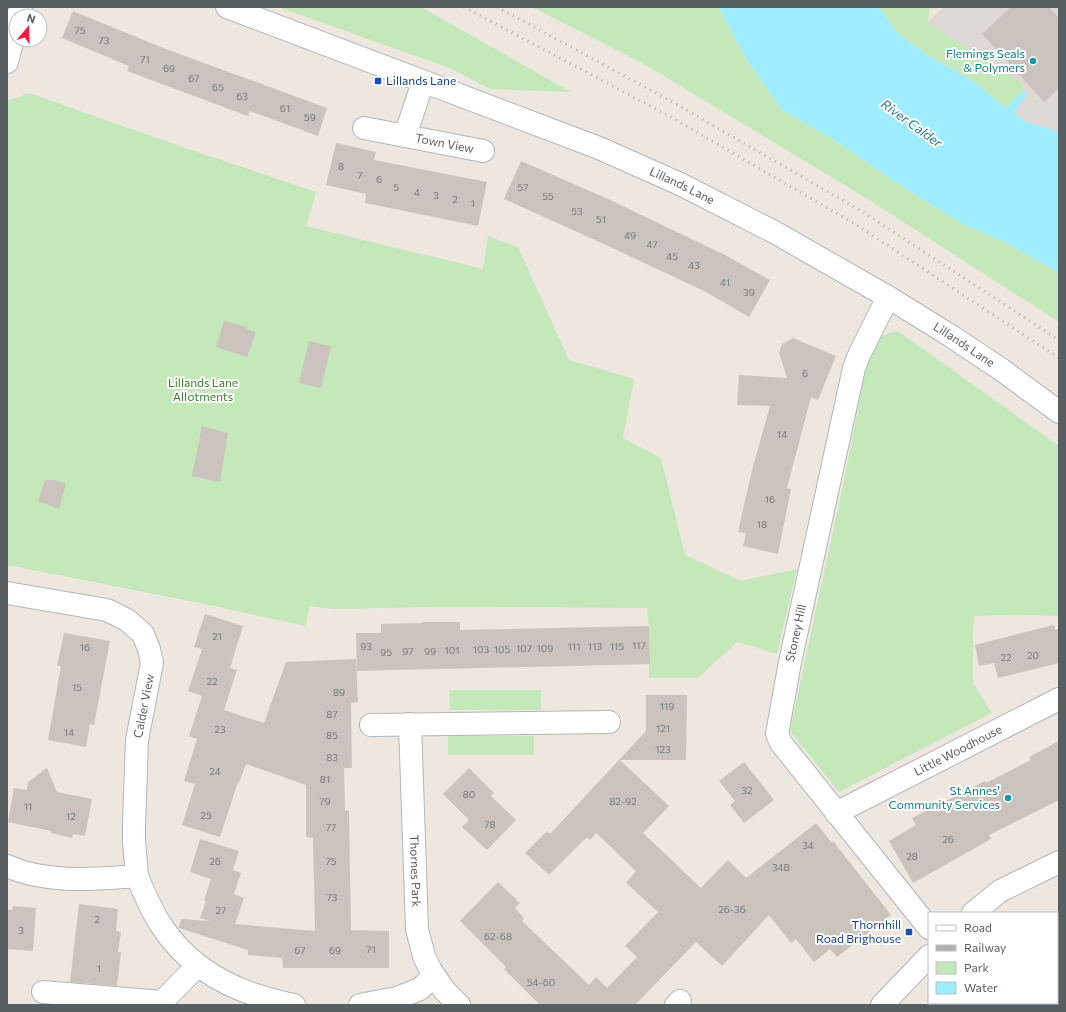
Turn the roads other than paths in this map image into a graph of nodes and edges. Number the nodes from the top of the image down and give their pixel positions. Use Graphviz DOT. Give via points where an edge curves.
graph roads {
  1 [pos="227,7"];
  2 [pos="10,48"];
  3 [pos="7,62"];
  4 [pos="423,82"];
  5 [pos="364,128"];
  6 [pos="405,136"];
  7 [pos="483,151"];
  8 [pos="888,297"];
  9 [pos="1059,412"];
  10 [pos="7,593"];
  11 [pos="1059,700"];
  12 [pos="609,722"];
  13 [pos="410,724"];
  14 [pos="371,725"];
  15 [pos="836,813"];
  16 [pos="1059,862"];
  17 [pos="7,866"];
  18 [pos="137,876"];
  19 [pos="974,912"];
  20 [pos="928,927"];
  21 [pos="928,957"];
  22 [pos="197,966"];
  23 [pos="434,976"];
  24 [pos="43,992"];
  25 [pos="294,1005"];
  26 [pos="360,1005"];
  27 [pos="459,1005"];
  28 [pos="882,1005"];
  1 -- 4 [label="street, Lillands Lane"];
  2 -- 3 [label="street"];
  4 -- 6 [label="street, Town View"];
  4 -- 8 [label="street, Lillands Lane" via="599,148 680,184 776,233"];
  5 -- 6 [label="street, Town View"];
  6 -- 7 [label="street, Town View"];
  8 -- 9 [label="street, Lillands Lane" via="1002,370"];
  8 -- 15 [label="street, Stoney Hill" via="854,368 790,662 777,734 781,743"];
  10 -- 18 [label="street, Calder View" via="107,610 127,620 143,634 152,663 137,740 134,824"];
  11 -- 15 [label="street, Little Woodhouse"];
  12 -- 13 [label="street"];
  13 -- 14 [label="street"];
  13 -- 23 [label="street, Thornes Park" via="417,929 424,956"];
  15 -- 20 [label="street, Stoney Hill"];
  16 -- 19 [label="street" via="1000,890"];
  17 -- 18 [label="street" via="34,875 82,880"];
  18 -- 22 [label="street, Calder View" via="162,926"];
  21 -- 28 [label="street"];
  22 -- 24 [label="street" via="162,1002"];
  22 -- 25 [label="street, Calder View" via="248,993"];
  23 -- 26 [label="street" via="420,988 397,998"];
  23 -- 27 [label="street, Thornes Park" via="444,992"];
}
